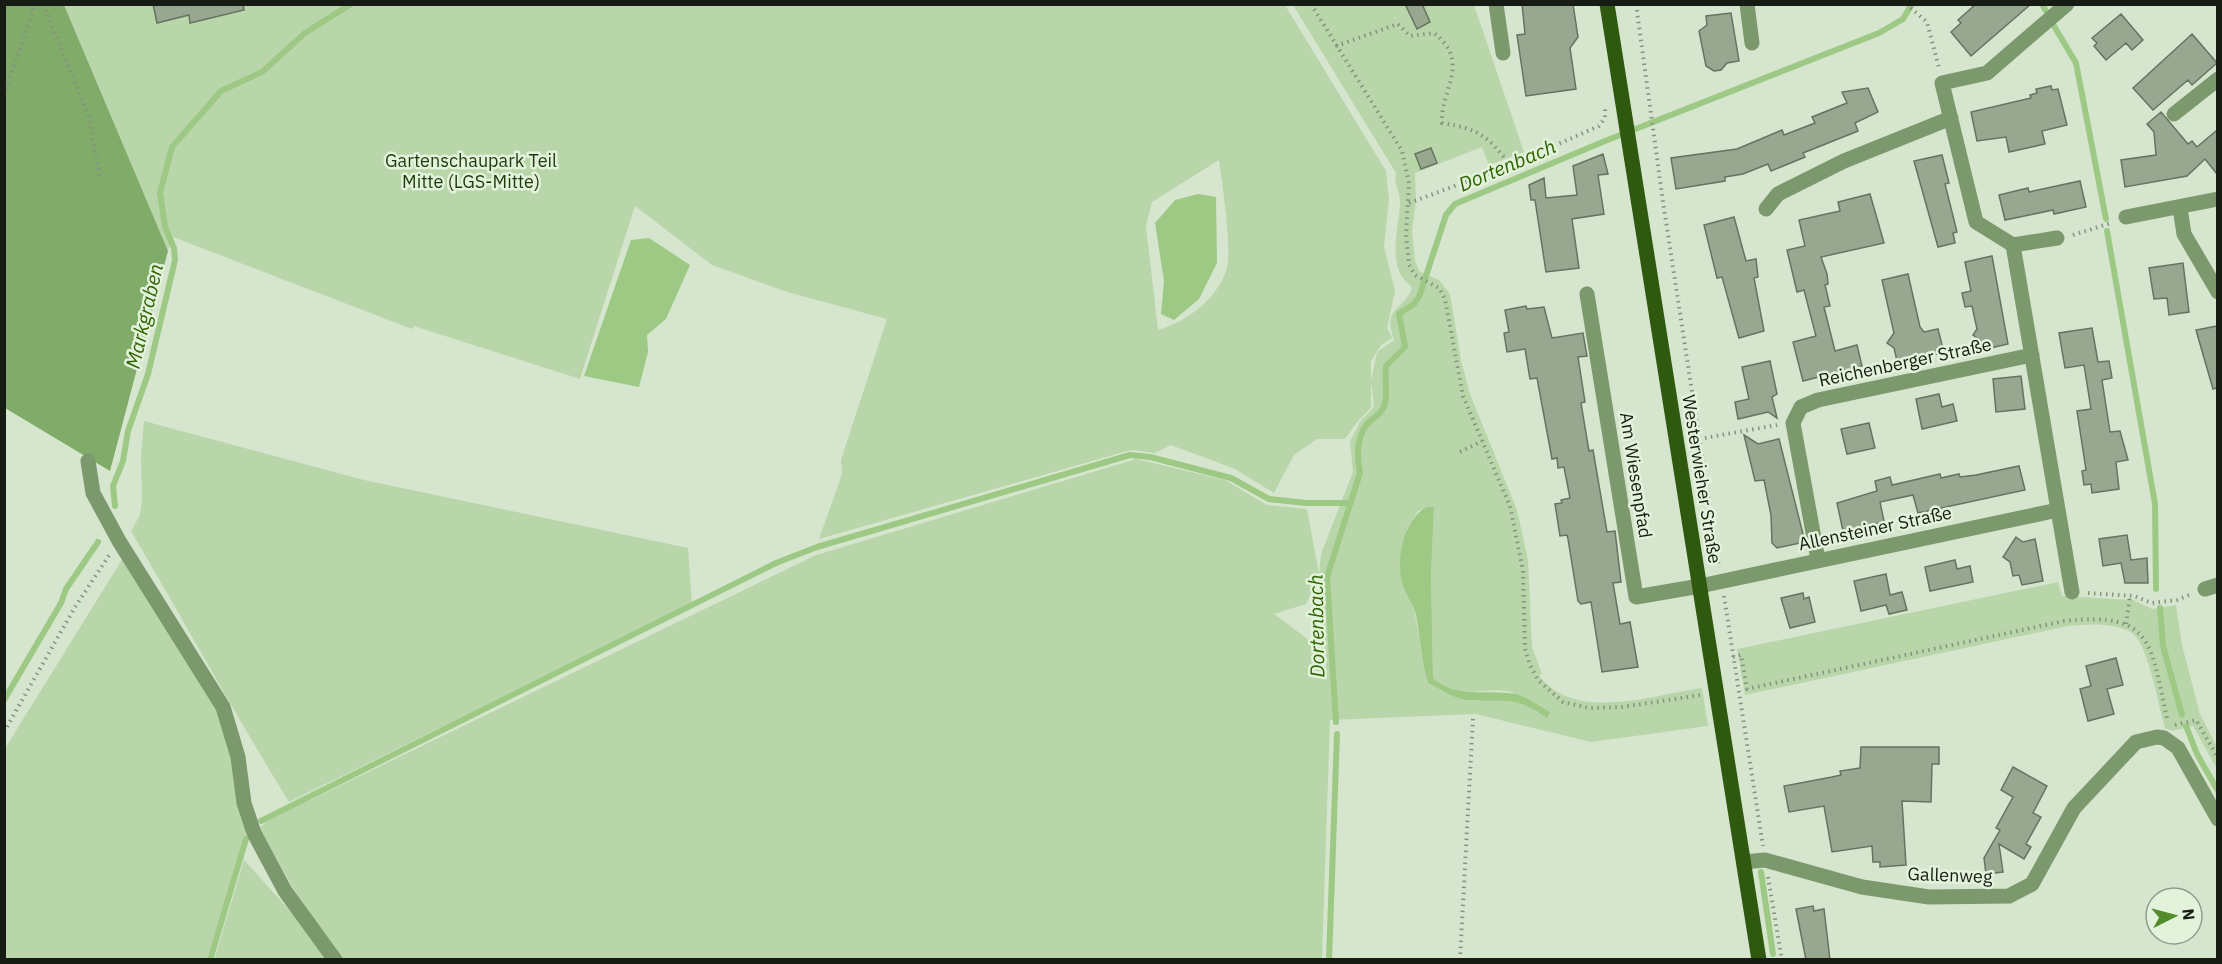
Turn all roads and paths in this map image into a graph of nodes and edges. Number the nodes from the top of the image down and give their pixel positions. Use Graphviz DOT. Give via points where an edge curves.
graph roads {
  1 [pos="35,4"];
  2 [pos="43,4"];
  3 [pos="1311,4"];
  4 [pos="1496,4"];
  5 [pos="1607,4"];
  6 [pos="1636,4"];
  7 [pos="1747,4"];
  8 [pos="1906,4"];
  9 [pos="2067,4"];
  10 [pos="1752,43"];
  11 [pos="1336,46"];
  12 [pos="1503,53"];
  13 [pos="2217,79"];
  14 [pos="1942,83"];
  15 [pos="4,95"];
  16 [pos="1604,98"];
  17 [pos="2174,114"];
  18 [pos="1951,118"];
  19 [pos="1510,165"];
  20 [pos="100,177"];
  21 [pos="2217,199"];
  22 [pos="1409,203"];
  23 [pos="2180,208"];
  24 [pos="1766,209"];
  25 [pos="2126,216"];
  26 [pos="2058,238"];
  27 [pos="2013,246"];
  28 [pos="2217,292"];
  29 [pos="1587,294"];
  30 [pos="2032,355"];
  31 [pos="1793,423"];
  32 [pos="1700,439"];
  33 [pos="1482,441"];
  34 [pos="1677,443"];
  35 [pos="1460,452"];
  36 [pos="88,461"];
  37 [pos="2058,510"];
  38 [pos="119,541"];
  39 [pos="1818,560"];
  40 [pos="1721,581"];
  41 [pos="1700,586"];
  42 [pos="2211,586"];
  43 [pos="2072,592"];
  44 [pos="2130,596"];
  45 [pos="2126,624"];
  46 [pos="1733,657"];
  47 [pos="1701,695"];
  48 [pos="1473,718"];
  49 [pos="4,732"];
  50 [pos="2217,758"];
  51 [pos="2217,819"];
  52 [pos="1765,860"];
  53 [pos="1744,862"];
  54 [pos="335,960"];
  55 [pos="1460,960"];
  56 [pos="1759,960"];
  57 [pos="1782,960"];
  1 -- 15 [label="path"];
  2 -- 20 [label="path" via="88,114"];
  3 -- 11 [label="path"];
  4 -- 12 [label="street"];
  5 -- 34 [label="main road, Westerwieher Straße"];
  6 -- 32 [label="path"];
  7 -- 10 [label="street"];
  8 -- 14 [label="path" via="1927,22"];
  9 -- 14 [label="street" via="1986,73"];
  11 -- 19 [label="path" via="1398,24 1410,36 1434,33 1443,39 1454,67 1441,111 1442,123 1471,128 1492,140"];
  11 -- 22 [label="path" via="1402,151 1408,172"];
  13 -- 17 [label="street"];
  14 -- 18 [label="street"];
  16 -- 19 [label="path" via="1605,118 1599,126"];
  18 -- 24 [label="street" via="1835,165 1778,194"];
  18 -- 27 [label="street" via="1976,222"];
  19 -- 22 [label="path"];
  21 -- 23 [label="street"];
  22 -- 33 [label="path" via="1406,234 1411,271 1439,288 1445,299 1463,396"];
  23 -- 25 [label="street"];
  23 -- 28 [label="street" via="2184,234"];
  25 -- 26 [label="path" via="2092,231"];
  26 -- 27 [label="street"];
  27 -- 30 [label="street"];
  29 -- 41 [label="street, Am Wiesenpfad" via="1636,597"];
  30 -- 31 [label="street, Reichenberger Straße" via="1818,400 1801,407"];
  30 -- 37 [label="street"];
  31 -- 32 [label="path"];
  31 -- 39 [label="street"];
  32 -- 34 [label="path"];
  32 -- 40 [label="path"];
  33 -- 35 [label="path"];
  33 -- 47 [label="path" via="1510,506 1523,571 1526,649 1538,680 1563,702 1589,708"];
  34 -- 41 [label="main road, Westerwieher Straße"];
  36 -- 38 [label="street" via="93,493"];
  37 -- 39 [label="street, Allensteiner Straße"];
  37 -- 43 [label="street"];
  38 -- 49 [label="path" via="75,607"];
  38 -- 54 [label="street" via="223,707 254,832 285,891"];
  39 -- 40 [label="street, Allensteiner Straße"];
  40 -- 41 [label="street, Allensteiner Straße"];
  40 -- 46 [label="path"];
  41 -- 53 [label="main road, Westerwieher Straße"];
  42 -- 44 [label="path" via="2177,600 2152,603"];
  43 -- 44 [label="path"];
  44 -- 45 [label="path"];
  45 -- 46 [label="path" via="2086,619 2064,621 1747,689 1741,655"];
  45 -- 50 [label="path" via="2148,642 2169,727 2196,720"];
  46 -- 52 [label="path"];
  48 -- 55 [label="path"];
  51 -- 52 [label="street, Gallenweg" via="2178,748 2157,736 2136,742 2074,808 2032,884 2009,896 1929,897 1862,887"];
  52 -- 53 [label="street, Gallenweg"];
  52 -- 57 [label="path"];
  53 -- 56 [label="main road, Westerwieher Straße"];
}
